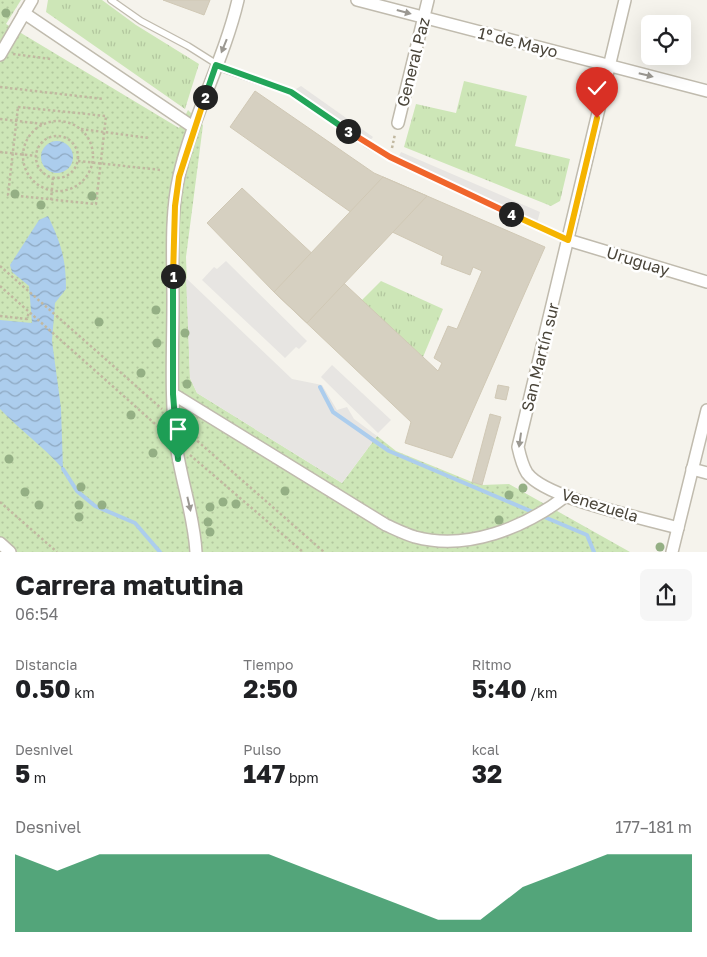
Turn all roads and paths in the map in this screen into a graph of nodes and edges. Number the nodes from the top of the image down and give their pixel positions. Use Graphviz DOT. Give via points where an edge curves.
graph roads {
  1 [pos="32,0"];
  2 [pos="111,0"];
  3 [pos="238,0"];
  4 [pos="357,0"];
  5 [pos="428,0"];
  6 [pos="624,0"];
  7 [pos="24,13"];
  8 [pos="424,18"];
  9 [pos="0,54"];
  10 [pos="51,59"];
  11 [pos="216,65"];
  12 [pos="609,65"];
  13 [pos="0,86"];
  14 [pos="707,90"];
  15 [pos="104,99"];
  16 [pos="0,119"];
  17 [pos="16,121"];
  18 [pos="44,124"];
  19 [pos="398,124"];
  20 [pos="193,127"];
  21 [pos="80,129"];
  22 [pos="104,132"];
  23 [pos="149,138"];
  24 [pos="0,152"];
  25 [pos="12,153"];
  26 [pos="23,154"];
  27 [pos="36,156"];
  28 [pos="390,157"];
  29 [pos="78,161"];
  30 [pos="92,163"];
  31 [pos="100,164"];
  32 [pos="161,170"];
  33 [pos="53,177"];
  34 [pos="52,191"];
  35 [pos="51,200"];
  36 [pos="568,240"];
  37 [pos="0,266"];
  38 [pos="707,282"];
  39 [pos="0,286"];
  40 [pos="29,312"];
  41 [pos="0,316"];
  42 [pos="53,334"];
  43 [pos="173,394"];
  44 [pos="707,410"];
  45 [pos="174,420"];
  46 [pos="692,469"];
  47 [pos="527,473"];
  48 [pos="707,473"];
  49 [pos="566,496"];
  50 [pos="0,502"];
  51 [pos="678,528"];
  52 [pos="0,543"];
  53 [pos="10,552"];
  54 [pos="57,552"];
  55 [pos="196,552"];
  56 [pos="324,552"];
  57 [pos="672,552"];
  1 -- 7 [label="street"];
  2 -- 11 [label="lane"];
  3 -- 11 [label="street, one-way" via="232,27"];
  4 -- 8 [label="street, 1º de Mayo, one-way"];
  5 -- 8 [label="street, General Paz"];
  6 -- 12 [label="street, San Martín sur"];
  7 -- 9 [label="street"];
  7 -- 20 [label="street"];
  8 -- 12 [label="street, 1º de Mayo"];
  8 -- 19 [label="street, General Paz"];
  9 -- 10 [label="path"];
  11 -- 20 [label="street"];
  11 -- 28 [label="lane" via="291,92"];
  12 -- 14 [label="street, 1º de Mayo, one-way"];
  12 -- 36 [label="street, San Martín sur"];
  13 -- 15 [label="path"];
  16 -- 17 [label="path"];
  17 -- 18 [label="path"];
  17 -- 22 [label="path" via="18,107 106,116"];
  17 -- 25 [label="path"];
  18 -- 21 [label="path" via="62,122"];
  18 -- 26 [label="path" via="31,134"];
  19 -- 28 [label="path"];
  20 -- 43 [label="street" via="179,177 175,206"];
  21 -- 22 [label="path"];
  21 -- 30 [label="path" via="91,144"];
  22 -- 23 [label="path"];
  22 -- 31 [label="path"];
  24 -- 25 [label="path"];
  25 -- 26 [label="path"];
  25 -- 35 [label="path" via="8,195"];
  26 -- 27 [label="path"];
  26 -- 34 [label="path" via="28,175 38,185"];
  27 -- 29 [label="path" via="42,142 56,136 64,137 76,146"];
  27 -- 33 [label="path" via="41,170"];
  28 -- 36 [label="lane"];
  29 -- 30 [label="path"];
  29 -- 33 [label="path" via="66,176"];
  30 -- 31 [label="path"];
  30 -- 34 [label="path" via="87,176 78,185 65,191"];
  31 -- 32 [label="path"];
  31 -- 35 [label="path" via="96,204"];
  33 -- 34 [label="path"];
  34 -- 35 [label="path"];
  36 -- 38 [label="street, Uruguay"];
  36 -- 47 [label="street, San Martín sur, one-way" via="520,441 520,458"];
  37 -- 45 [label="path"];
  39 -- 40 [label="path"];
  40 -- 41 [label="path" via="27,319"];
  40 -- 42 [label="path"];
  43 -- 45 [label="street"];
  43 -- 49 [label="street" via="386,526 415,537 466,540 503,530 533,519"];
  44 -- 46 [label="street"];
  45 -- 55 [label="street, one-way"];
  45 -- 56 [label="path"];
  46 -- 48 [label="street"];
  46 -- 51 [label="street"];
  47 -- 49 [label="street, Venezuela" via="539,484"];
  49 -- 51 [label="street, Venezuela"];
  50 -- 54 [label="path"];
  51 -- 57 [label="street"];
  52 -- 53 [label="street"];
}
